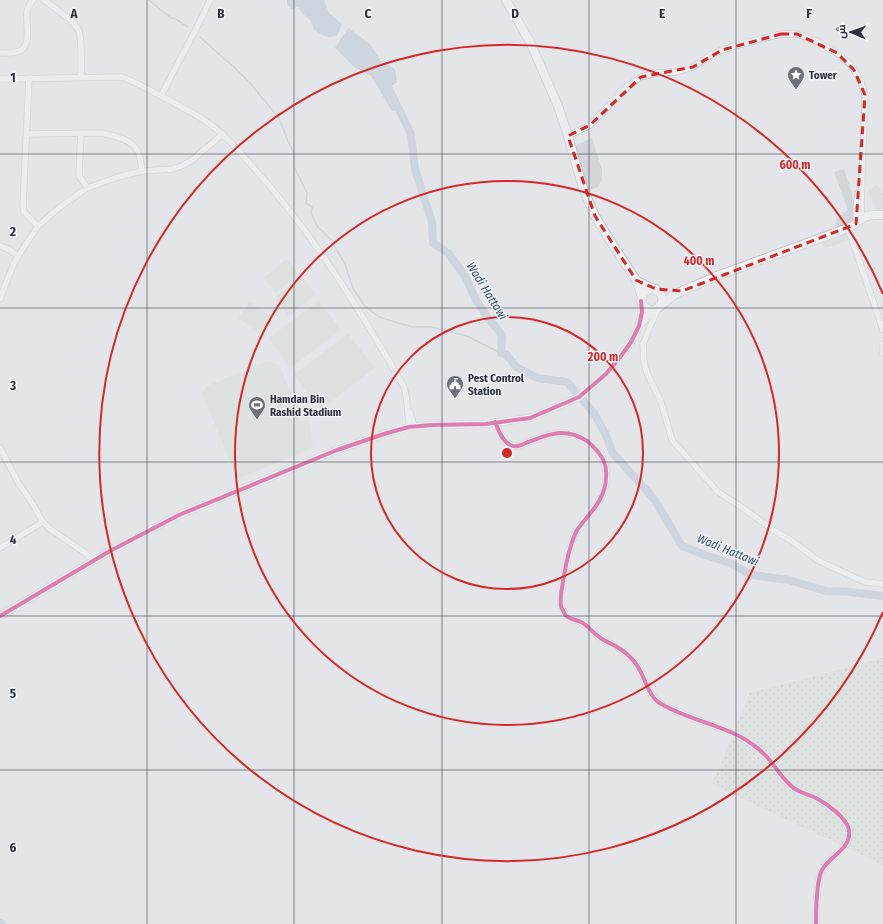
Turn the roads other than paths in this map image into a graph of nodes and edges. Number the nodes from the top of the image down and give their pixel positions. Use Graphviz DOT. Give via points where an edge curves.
graph roads {
  1 [pos="33,0"];
  2 [pos="44,0"];
  3 [pos="210,0"];
  4 [pos="506,0"];
  5 [pos="0,53"];
  6 [pos="81,77"];
  7 [pos="29,78"];
  8 [pos="0,79"];
  9 [pos="160,96"];
  10 [pos="81,133"];
  11 [pos="27,134"];
  12 [pos="223,134"];
  13 [pos="568,136"];
  14 [pos="142,171"];
  15 [pos="88,188"];
  16 [pos="883,215"];
  17 [pos="855,224"];
  18 [pos="38,226"];
  19 [pos="0,246"];
  20 [pos="18,256"];
  21 [pos="636,280"];
  22 [pos="656,290"];
  23 [pos="682,290"];
  24 [pos="0,299"];
  25 [pos="642,300"];
  26 [pos="658,308"];
  27 [pos="639,326"];
  28 [pos="883,330"];
  29 [pos="883,344"];
  30 [pos="883,353"];
  31 [pos="495,422"];
  32 [pos="412,427"];
  33 [pos="0,448"];
  34 [pos="0,455"];
  35 [pos="6,458"];
  36 [pos="43,522"];
  37 [pos="0,548"];
  38 [pos="94,561"];
  39 [pos="883,584"];
  40 [pos="0,616"];
  41 [pos="816,924"];
  1 -- 5 [label="street" via="28,9 27,44 16,52"];
  2 -- 6 [label="street" via="71,21 79,31"];
  3 -- 9 [label="street"];
  4 -- 13 [label="main road" via="530,44 558,106"];
  6 -- 7 [label="street"];
  6 -- 9 [label="street" via="122,77"];
  7 -- 8 [label="street"];
  7 -- 11 [label="street"];
  9 -- 12 [label="street" via="211,124"];
  10 -- 11 [label="street"];
  10 -- 14 [label="street" via="102,133 129,142 139,153"];
  10 -- 15 [label="street" via="79,174"];
  11 -- 18 [label="street" via="23,205 24,212"];
  12 -- 14 [label="street" via="191,161 181,166"];
  12 -- 32 [label="street" via="273,190 315,244 347,292 404,387"];
  13 -- 17 [label="street" via="590,125 628,86 641,77 693,67 712,54 741,44 782,34 797,34 816,40 837,53 850,64 862,82 865,104 861,181"];
  13 -- 21 [label="main road" via="583,188 595,216"];
  14 -- 15 [label="street"];
  15 -- 18 [label="street"];
  16 -- 17 [label="main road" via="867,216"];
  17 -- 23 [label="main road"];
  17 -- 28 [label="street"];
  18 -- 20 [label="street"];
  19 -- 20 [label="street"];
  20 -- 24 [label="street"];
  21 -- 22 [label="main road"];
  21 -- 25 [label="main road"];
  22 -- 23 [label="main road"];
  22 -- 25 [label="main road" via="645,292"];
  22 -- 26 [label="main road" via="662,297"];
  23 -- 26 [label="main road"];
  25 -- 26 [label="main road" via="647,309"];
  25 -- 27 [label="street"];
  26 -- 27 [label="street"];
  26 -- 39 [label="street" via="643,344 644,362 672,440 718,492 773,530 820,561 865,582"];
  27 -- 31 [label="street" via="631,342 606,374 579,397 530,418"];
  29 -- 30 [label="street"];
  31 -- 32 [label="street"];
  31 -- 41 [label="street" via="505,441 511,446 519,446 557,433 571,434 590,444 604,461 606,483 603,493 578,529 567,560 560,605 566,616 581,623 628,655 636,664 651,694 661,704 731,732 752,744 771,761 788,783 799,791 817,798 846,822 849,830 848,842 825,866 820,875"];
  32 -- 38 [label="street" via="387,432 337,450 179,515"];
  33 -- 35 [label="street"];
  34 -- 35 [label="street"];
  35 -- 36 [label="street"];
  36 -- 37 [label="street"];
  36 -- 38 [label="street"];
  38 -- 40 [label="street"];
}
